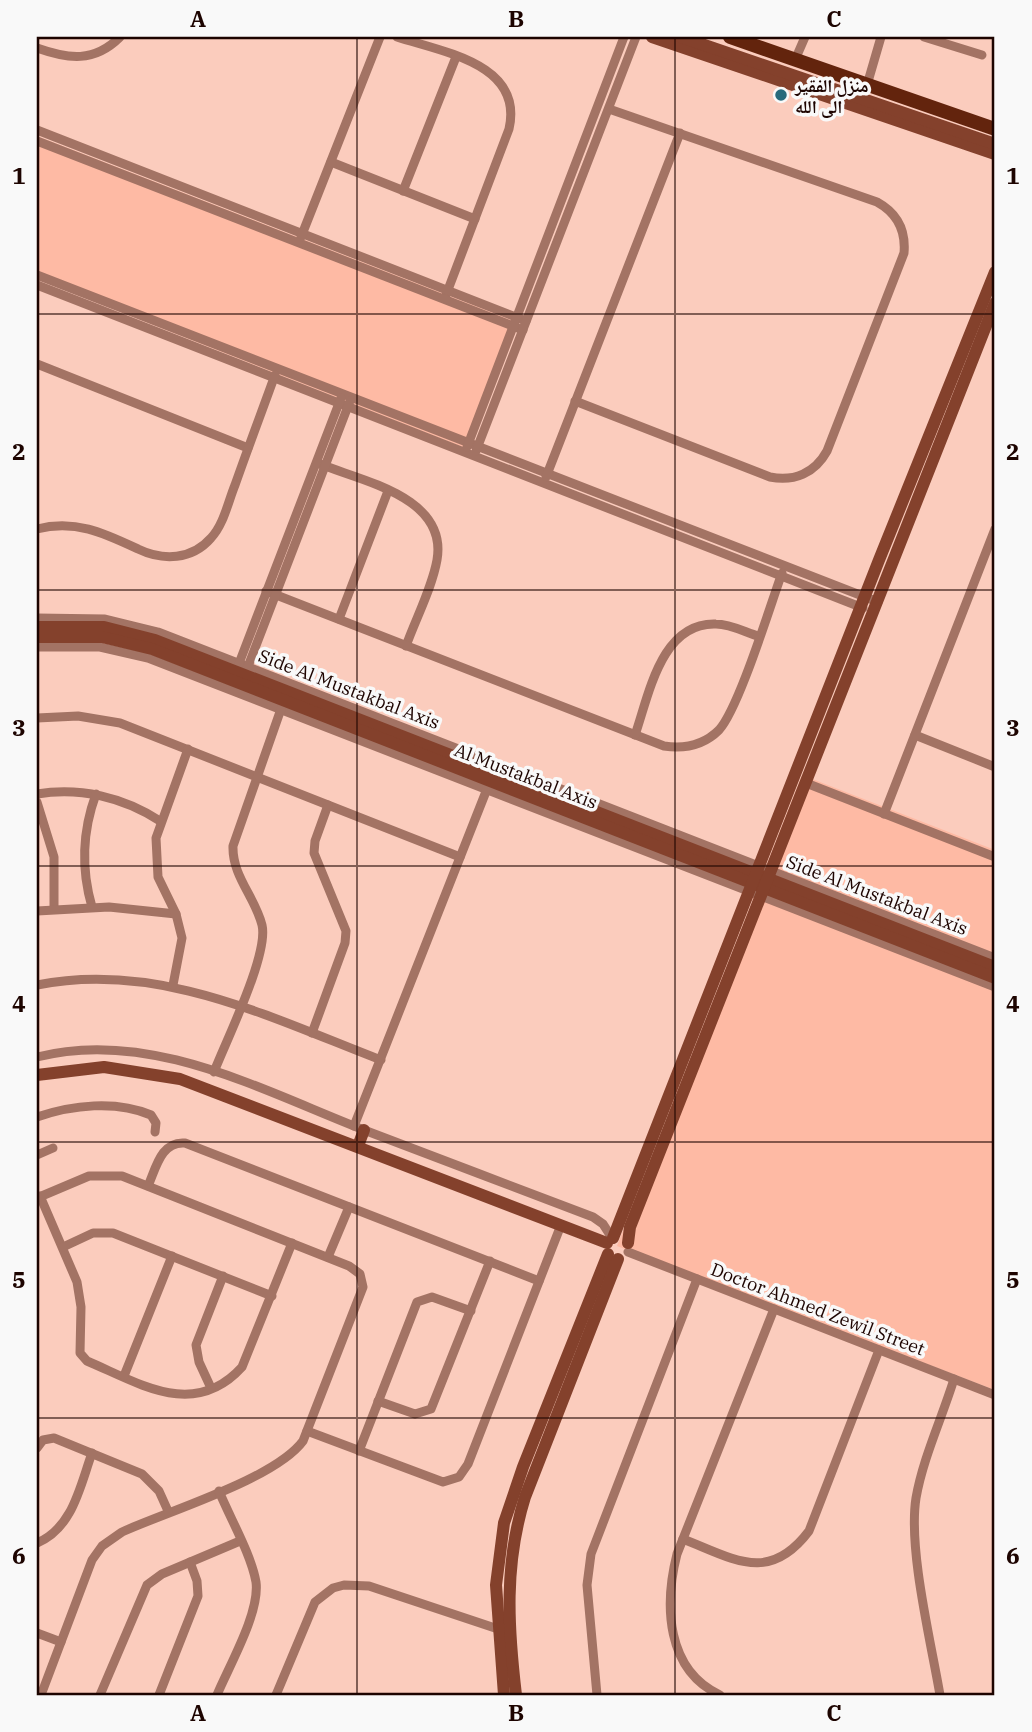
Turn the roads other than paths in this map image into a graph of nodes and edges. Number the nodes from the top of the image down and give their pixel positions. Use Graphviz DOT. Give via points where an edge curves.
graph roads {
  1 [pos="43,37"];
  2 [pos="120,37"];
  3 [pos="380,37"];
  4 [pos="397,37"];
  5 [pos="624,37"];
  6 [pos="636,37"];
  7 [pos="652,37"];
  8 [pos="681,37"];
  9 [pos="732,37"];
  10 [pos="805,37"];
  11 [pos="881,37"];
  12 [pos="924,37"];
  13 [pos="766,43"];
  14 [pos="38,48"];
  15 [pos="982,55"];
  16 [pos="456,57"];
  17 [pos="795,60"];
  18 [pos="867,85"];
  19 [pos="609,109"];
  20 [pos="995,129"];
  21 [pos="37,130"];
  22 [pos="680,133"];
  23 [pos="37,141"];
  24 [pos="995,144"];
  25 [pos="995,154"];
  26 [pos="331,162"];
  27 [pos="403,191"];
  28 [pos="475,219"];
  29 [pos="301,238"];
  30 [pos="995,272"];
  31 [pos="37,275"];
  32 [pos="37,285"];
  33 [pos="446,295"];
  34 [pos="995,303"];
  35 [pos="520,324"];
  36 [pos="37,364"];
  37 [pos="276,373"];
  38 [pos="345,400"];
  39 [pos="575,401"];
  40 [pos="248,449"];
  41 [pos="471,449"];
  42 [pos="320,464"];
  43 [pos="547,473"];
  44 [pos="543,483"];
  45 [pos="388,491"];
  46 [pos="37,529"];
  47 [pos="995,529"];
  48 [pos="990,555"];
  49 [pos="785,566"];
  50 [pos="781,576"];
  51 [pos="271,593"];
  52 [pos="862,602"];
  53 [pos="876,607"];
  54 [pos="37,618"];
  55 [pos="339,619"];
  56 [pos="37,627"];
  57 [pos="758,636"];
  58 [pos="37,637"];
  59 [pos="37,646"];
  60 [pos="406,646"];
  61 [pos="240,673"];
  62 [pos="254,693"];
  63 [pos="281,709"];
  64 [pos="37,718"];
  65 [pos="635,735"];
  66 [pos="915,735"];
  67 [pos="188,749"];
  68 [pos="995,764"];
  69 [pos="257,776"];
  70 [pos="806,783"];
  71 [pos="487,789"];
  72 [pos="37,794"];
  73 [pos="96,794"];
  74 [pos="37,802"];
  75 [pos="328,805"];
  76 [pos="884,814"];
  77 [pos="160,821"];
  78 [pos="460,857"];
  79 [pos="995,857"];
  80 [pos="761,881"];
  81 [pos="92,907"];
  82 [pos="54,909"];
  83 [pos="37,911"];
  84 [pos="176,914"];
  85 [pos="995,958"];
  86 [pos="995,967"];
  87 [pos="995,978"];
  88 [pos="37,985"];
  89 [pos="173,985"];
  90 [pos="995,987"];
  91 [pos="240,1006"];
  92 [pos="312,1033"];
  93 [pos="37,1057"];
  94 [pos="380,1059"];
  95 [pos="214,1072"];
  96 [pos="37,1075"];
  97 [pos="37,1117"];
  98 [pos="359,1128"];
  99 [pos="155,1132"];
  100 [pos="358,1146"];
  101 [pos="53,1148"];
  102 [pos="37,1155"];
  103 [pos="148,1186"];
  104 [pos="39,1197"];
  105 [pos="349,1207"];
  106 [pos="561,1225"];
  107 [pos="292,1243"];
  108 [pos="63,1247"];
  109 [pos="616,1247"];
  110 [pos="172,1256"];
  111 [pos="328,1257"];
  112 [pos="490,1261"];
  113 [pos="223,1276"];
  114 [pos="697,1279"];
  115 [pos="539,1281"];
  116 [pos="272,1296"];
  117 [pos="774,1309"];
  118 [pos="471,1311"];
  119 [pos="878,1350"];
  120 [pos="124,1376"];
  121 [pos="954,1379"];
  122 [pos="211,1388"];
  123 [pos="995,1395"];
  124 [pos="378,1401"];
  125 [pos="307,1431"];
  126 [pos="37,1448"];
  127 [pos="359,1451"];
  128 [pos="92,1453"];
  129 [pos="219,1491"];
  130 [pos="168,1511"];
  131 [pos="683,1539"];
  132 [pos="240,1541"];
  133 [pos="37,1543"];
  134 [pos="190,1562"];
  135 [pos="498,1629"];
  136 [pos="37,1633"];
  137 [pos="61,1642"];
  138 [pos="41,1695"];
  139 [pos="100,1695"];
  140 [pos="159,1695"];
  141 [pos="217,1695"];
  142 [pos="275,1695"];
  143 [pos="505,1695"];
  144 [pos="516,1695"];
  145 [pos="597,1695"];
  146 [pos="720,1695"];
  147 [pos="940,1695"];
  1 -- 14 [label="street"];
  2 -- 14 [label="street" via="102,51 80,58"];
  3 -- 26 [label="street"];
  4 -- 16 [label="street"];
  5 -- 35 [label="street"];
  6 -- 19 [label="street"];
  7 -- 25 [label="street"];
  8 -- 24 [label="street"];
  9 -- 13 [label="main road"];
  10 -- 17 [label="street"];
  11 -- 18 [label="street"];
  12 -- 15 [label="street"];
  13 -- 17 [label="main road"];
  16 -- 27 [label="street"];
  16 -- 28 [label="street" via="495,76 508,94 511,108 509,129"];
  17 -- 18 [label="main road"];
  18 -- 20 [label="main road"];
  19 -- 22 [label="street"];
  19 -- 35 [label="street"];
  21 -- 29 [label="street"];
  22 -- 39 [label="street"];
  22 -- 39 [label="street" via="877,202 898,220 904,253 853,385 823,458 807,473 785,479"];
  23 -- 29 [label="street"];
  26 -- 27 [label="street"];
  26 -- 29 [label="street"];
  27 -- 28 [label="street"];
  28 -- 33 [label="street"];
  29 -- 33 [label="street"];
  30 -- 52 [label="street"];
  31 -- 37 [label="street"];
  32 -- 37 [label="street"];
  33 -- 35 [label="street"];
  34 -- 53 [label="street"];
  35 -- 41 [label="street"];
  36 -- 40 [label="street"];
  37 -- 38 [label="street"];
  37 -- 40 [label="street"];
  38 -- 41 [label="street"];
  38 -- 42 [label="street"];
  39 -- 43 [label="street"];
  40 -- 46 [label="street" via="219,526 192,552 155,556 82,526"];
  41 -- 43 [label="street"];
  41 -- 44 [label="street"];
  42 -- 45 [label="street"];
  42 -- 51 [label="street"];
  43 -- 44 [label="street"];
  43 -- 49 [label="street"];
  44 -- 50 [label="street"];
  45 -- 55 [label="street"];
  45 -- 60 [label="street" via="422,511 437,548 437,562"];
  47 -- 48 [label="street"];
  48 -- 66 [label="street"];
  49 -- 50 [label="street"];
  49 -- 52 [label="street"];
  50 -- 52 [label="street"];
  50 -- 57 [label="street"];
  51 -- 55 [label="street"];
  51 -- 61 [label="street"];
  52 -- 53 [label="street"];
  52 -- 80 [label="street"];
  53 -- 70 [label="street"];
  54 -- 61 [label="street, Side Al Mustakbal Axis" via="123,622 158,632"];
  55 -- 60 [label="street"];
  56 -- 61 [label="street, Al Mustakbal Axis" via="121,630"];
  57 -- 65 [label="street" via="716,624 682,635 662,662"];
  57 -- 65 [label="street" via="729,715 711,737 678,748"];
  58 -- 61 [label="street, Al Mustakbal Axis" via="119,640"];
  59 -- 62 [label="street, Side Al Mustakbal Axis" via="83,646 132,654"];
  60 -- 65 [label="street"];
  61 -- 62 [label="street, Al Mustakbal Axis"];
  61 -- 80 [label="street, Al Mustakbal Axis"];
  62 -- 63 [label="street, Side Al Mustakbal Axis"];
  62 -- 80 [label="street, Al Mustakbal Axis"];
  63 -- 69 [label="street"];
  63 -- 71 [label="street, Side Al Mustakbal Axis"];
  64 -- 67 [label="street" via="106,720"];
  66 -- 68 [label="street"];
  66 -- 76 [label="street"];
  67 -- 69 [label="street"];
  67 -- 77 [label="street"];
  69 -- 75 [label="street"];
  69 -- 91 [label="street" via="232,853 264,939"];
  70 -- 76 [label="street"];
  70 -- 80 [label="street"];
  71 -- 78 [label="street"];
  71 -- 80 [label="street, Side Al Mustakbal Axis"];
  72 -- 73 [label="street"];
  73 -- 77 [label="street" via="129,804"];
  73 -- 81 [label="street" via="84,844"];
  74 -- 82 [label="street" via="54,857"];
  75 -- 78 [label="street"];
  75 -- 92 [label="street" via="314,853 344,920 346,937"];
  76 -- 79 [label="street"];
  77 -- 84 [label="street" via="156,868"];
  78 -- 94 [label="street"];
  80 -- 85 [label="street, Side Al Mustakbal Axis"];
  80 -- 86 [label="street, Al Mustakbal Axis"];
  80 -- 87 [label="street, Al Mustakbal Axis"];
  80 -- 90 [label="street, Side Al Mustakbal Axis"];
  80 -- 109 [label="street"];
  81 -- 82 [label="street"];
  81 -- 84 [label="street"];
  82 -- 83 [label="street"];
  84 -- 89 [label="street" via="182,946"];
  88 -- 89 [label="street" via="103,978"];
  89 -- 91 [label="street"];
  91 -- 92 [label="street"];
  91 -- 95 [label="street"];
  92 -- 94 [label="street"];
  93 -- 95 [label="street" via="88,1049 132,1051"];
  94 -- 98 [label="street"];
  95 -- 98 [label="street"];
  96 -- 100 [label="street" via="104,1067 160,1073"];
  97 -- 99 [label="street" via="85,1107 124,1108 151,1115"];
  98 -- 100 [label="street"];
  98 -- 109 [label="street" via="593,1217 603,1224"];
  100 -- 106 [label="street"];
  101 -- 102 [label="street"];
  103 -- 104 [label="street" via="101,1174"];
  103 -- 105 [label="street" via="167,1147 180,1142"];
  103 -- 107 [label="street"];
  104 -- 108 [label="street"];
  105 -- 111 [label="street"];
  105 -- 112 [label="street"];
  106 -- 109 [label="street"];
  106 -- 115 [label="street"];
  107 -- 111 [label="street"];
  107 -- 116 [label="street"];
  108 -- 110 [label="street" via="87,1235 107,1232"];
  108 -- 120 [label="street" via="80,1294 80,1353 87,1361"];
  109 -- 114 [label="street, Doctor Ahmed Zewil Street"];
  109 -- 135 [label="street" via="508,1509 497,1570"];
  109 -- 144 [label="street" via="514,1537 508,1599"];
  110 -- 113 [label="street"];
  110 -- 120 [label="street"];
  111 -- 125 [label="street" via="355,1269 363,1287"];
  112 -- 115 [label="street"];
  112 -- 118 [label="street"];
  113 -- 116 [label="street"];
  113 -- 122 [label="street" via="196,1345"];
  114 -- 117 [label="street, Doctor Ahmed Zewil Street"];
  114 -- 145 [label="street" via="591,1554 587,1585"];
  115 -- 127 [label="street" via="459,1477 443,1482"];
  116 -- 122 [label="street" via="242,1367"];
  117 -- 119 [label="street, Doctor Ahmed Zewil Street"];
  117 -- 131 [label="street"];
  118 -- 124 [label="street" via="431,1409 415,1414"];
  118 -- 124 [label="street" via="432,1297 417,1302"];
  119 -- 121 [label="street, Doctor Ahmed Zewil Street"];
  119 -- 131 [label="street" via="809,1531 798,1546 773,1562 754,1564"];
  120 -- 122 [label="street" via="171,1395 193,1395"];
  121 -- 123 [label="street, Doctor Ahmed Zewil Street"];
  121 -- 147 [label="street" via="919,1484 915,1510"];
  124 -- 127 [label="street"];
  125 -- 127 [label="street"];
  125 -- 129 [label="street" via="287,1458"];
  126 -- 128 [label="street" via="51,1438"];
  128 -- 130 [label="street" via="148,1478"];
  128 -- 133 [label="street" via="66,1519 56,1532"];
  129 -- 130 [label="street"];
  129 -- 132 [label="street"];
  130 -- 137 [label="street" via="102,1546 92,1560"];
  131 -- 146 [label="street" via="669,1593 673,1635 690,1672"];
  132 -- 134 [label="street"];
  132 -- 141 [label="street" via="253,1573 255,1601"];
  134 -- 139 [label="street" via="158,1576 143,1590"];
  134 -- 140 [label="street" via="198,1597"];
  135 -- 142 [label="street" via="369,1586 333,1588 309,1612"];
  135 -- 143 [label="street"];
  136 -- 137 [label="street"];
  137 -- 138 [label="street"];
}
